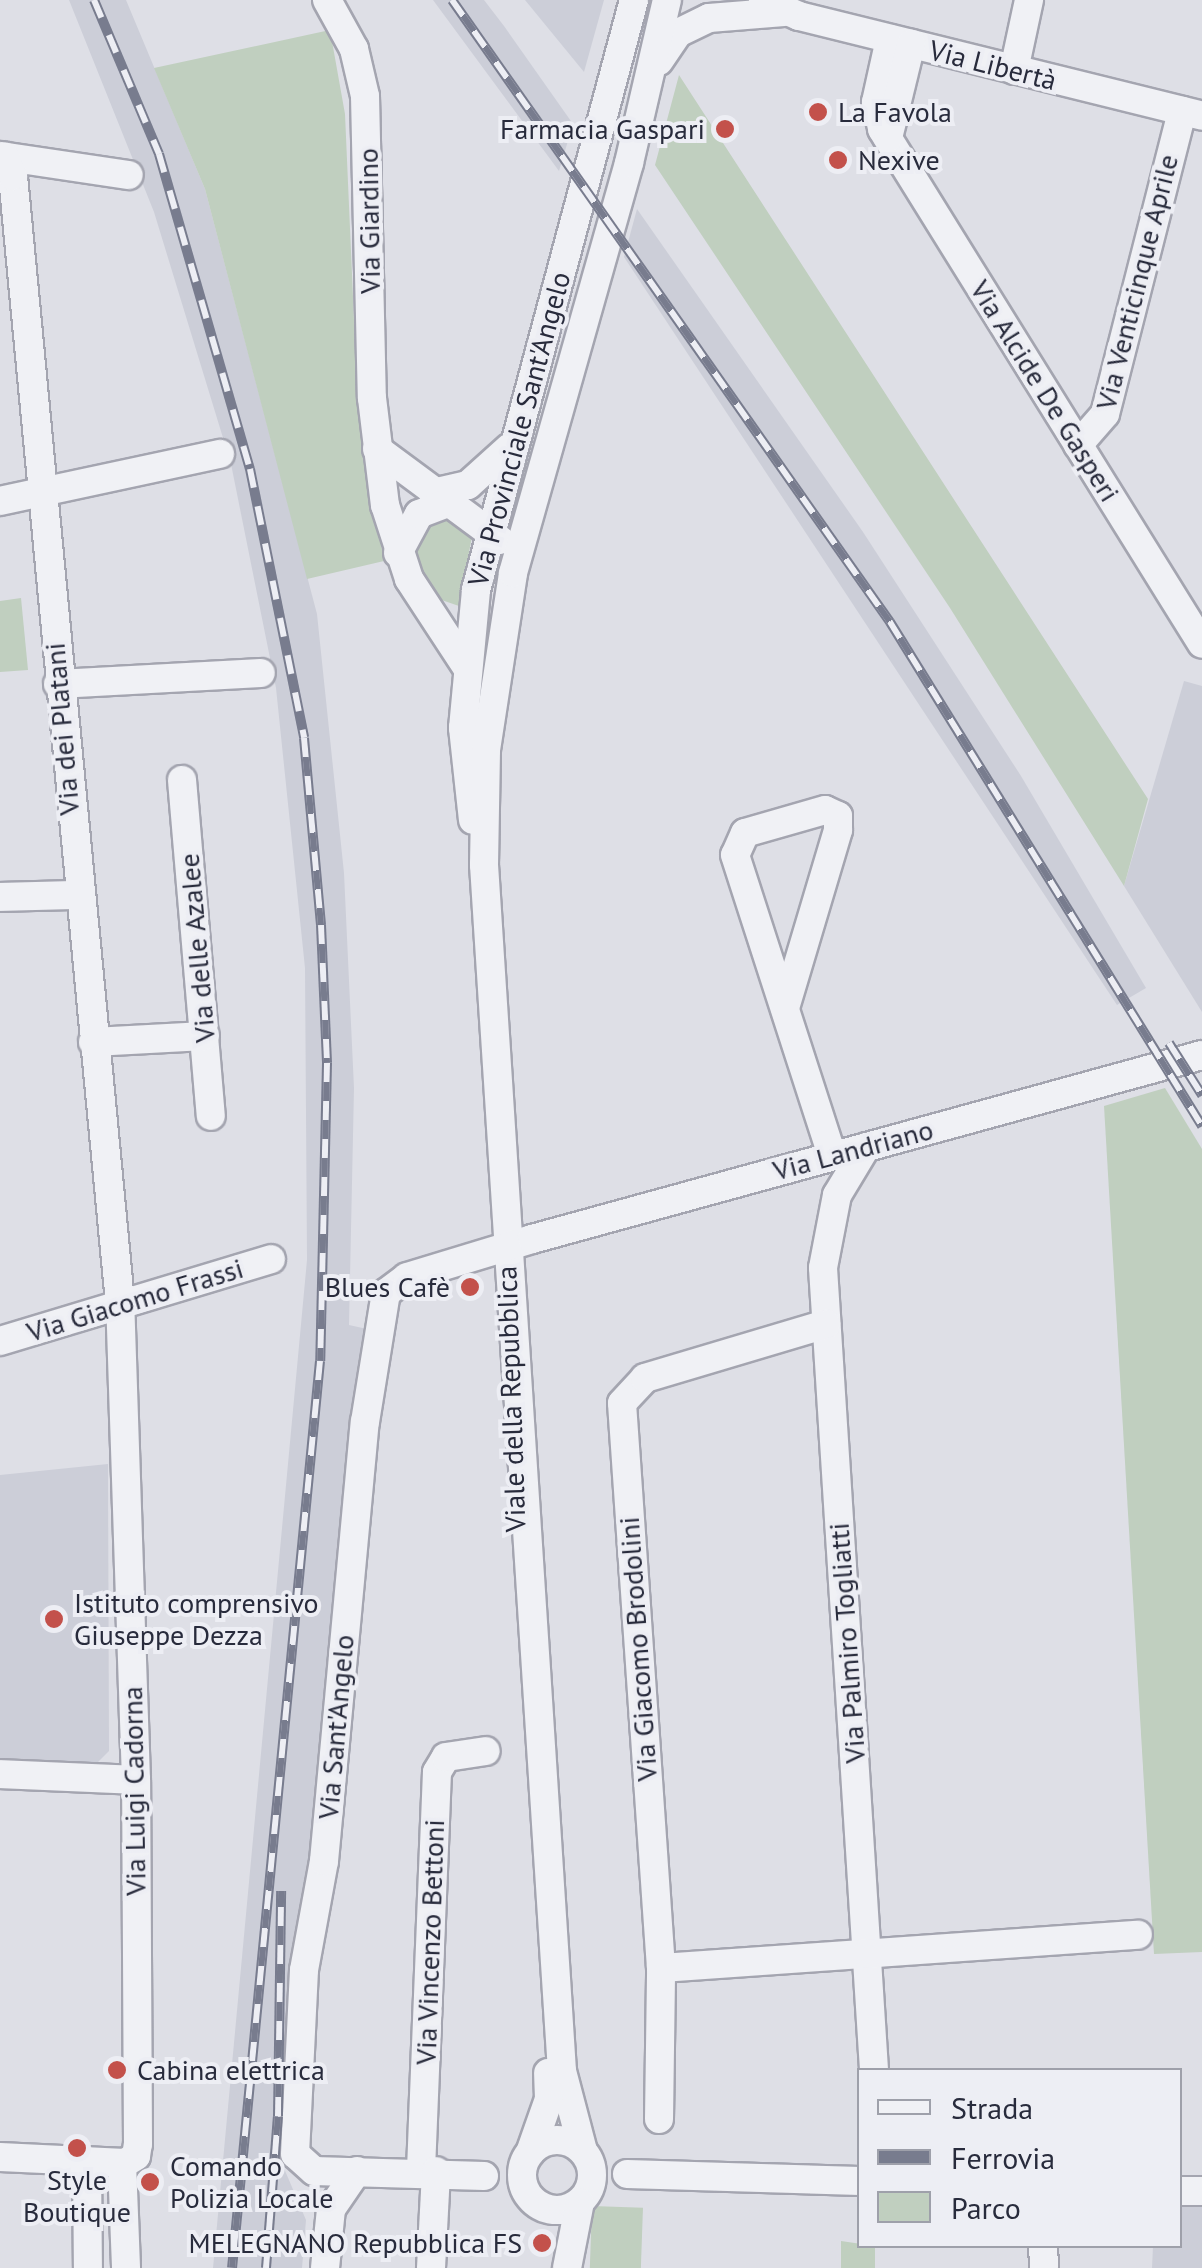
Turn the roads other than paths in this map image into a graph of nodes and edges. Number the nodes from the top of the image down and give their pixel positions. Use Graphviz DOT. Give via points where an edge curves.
graph roads {
  1 [pos="327,0"];
  2 [pos="634,0"];
  3 [pos="658,0"];
  4 [pos="667,0"];
  5 [pos="680,0"];
  6 [pos="1029,0"];
  7 [pos="774,6"];
  8 [pos="712,9"];
  9 [pos="822,10"];
  10 [pos="900,42"];
  11 [pos="621,53"];
  12 [pos="1014,70"];
  13 [pos="645,95"];
  14 [pos="1192,113"];
  15 [pos="3,156"];
  16 [pos="129,174"];
  17 [pos="1078,445"];
  18 [pos="510,446"];
  19 [pos="377,449"];
  20 [pos="220,454"];
  21 [pos="40,493"];
  22 [pos="440,498"];
  23 [pos="0,501"];
  24 [pos="489,530"];
  25 [pos="398,553"];
  26 [pos="514,573"];
  27 [pos="428,606"];
  28 [pos="473,609"];
  29 [pos="1198,629"];
  30 [pos="467,667"];
  31 [pos="261,673"];
  32 [pos="58,684"];
  33 [pos="182,780"];
  34 [pos="484,865"];
  35 [pos="78,896"];
  36 [pos="0,897"];
  37 [pos="785,1008"];
  38 [pos="205,1036"];
  39 [pos="93,1042"];
  40 [pos="1202,1055"];
  41 [pos="211,1116"];
  42 [pos="866,1147"];
  43 [pos="832,1156"];
  44 [pos="802,1163"];
  45 [pos="832,1216"];
  46 [pos="506,1249"];
  47 [pos="271,1259"];
  48 [pos="390,1286"];
  49 [pos="120,1302"];
  50 [pos="826,1324"];
  51 [pos="0,1341"];
  52 [pos="486,1751"];
  53 [pos="0,1774"];
  54 [pos="136,1780"];
  55 [pos="1138,1935"];
  56 [pos="866,1954"];
  57 [pos="660,1968"];
  58 [pos="874,2068"];
  59 [pos="659,2119"];
  60 [pos="584,2153"];
  61 [pos="528,2155"];
  62 [pos="0,2157"];
  63 [pos="88,2161"];
  64 [pos="128,2161"];
  65 [pos="428,2170"];
  66 [pos="349,2172"];
  67 [pos="627,2174"];
  68 [pos="484,2176"];
  69 [pos="857,2181"];
  70 [pos="583,2198"];
  71 [pos="537,2203"];
  72 [pos="88,2268"];
  73 [pos="126,2268"];
  74 [pos="325,2268"];
  75 [pos="431,2268"];
  76 [pos="566,2268"];
  1 -- 19 [label="street, Via Giardino" via="354,50 365,96"];
  2 -- 11 [label="street, Via Provinciale Sant'Angelo"];
  3 -- 11 [label="street"];
  4 -- 13 [label="street, Via Provinciale Sant'Angelo"];
  5 -- 8 [label="street"];
  6 -- 12 [label="street"];
  7 -- 8 [label="street, Via Libertà"];
  7 -- 9 [label="street, Via Libertà"];
  8 -- 13 [label="street" via="678,33"];
  9 -- 10 [label="street, Via Libertà"];
  10 -- 12 [label="street, Via Libertà"];
  10 -- 17 [label="street, Via Alcide De Gasperi" via="888,138"];
  11 -- 18 [label="street, Via Provinciale Sant'Angelo"];
  12 -- 14 [label="street, Via Libertà"];
  13 -- 26 [label="street, Via Provinciale Sant'Angelo"];
  14 -- 17 [label="street, Via Venticinque Aprile" via="1105,414"];
  15 -- 16 [label="street"];
  15 -- 21 [label="street, Via dei Platani" via="13,176"];
  17 -- 29 [label="street, Via Alcide De Gasperi"];
  18 -- 22 [label="street" via="468,484"];
  18 -- 24 [label="street, Via Provinciale Sant'Angelo"];
  19 -- 22 [label="street"];
  19 -- 25 [label="street, Via Giardino"];
  20 -- 21 [label="street"];
  21 -- 23 [label="street"];
  21 -- 32 [label="street, Via dei Platani"];
  22 -- 24 [label="street"];
  22 -- 25 [label="street" via="419,514"];
  24 -- 26 [label="street"];
  24 -- 28 [label="street, Via Provinciale Sant'Angelo"];
  25 -- 27 [label="street"];
  26 -- 28 [label="street"];
  26 -- 34 [label="street, Via Provinciale Sant'Angelo" via="487,728"];
  27 -- 28 [label="street" via="452,613"];
  27 -- 30 [label="street"];
  28 -- 30 [label="street, Via Provinciale Sant'Angelo"];
  30 -- 34 [label="street, Via Provinciale Sant'Angelo" via="463,761"];
  31 -- 32 [label="street"];
  32 -- 35 [label="street, Via dei Platani"];
  33 -- 38 [label="street, Via delle Azalee"];
  34 -- 46 [label="street, Via Provinciale Sant'Angelo"];
  35 -- 36 [label="street"];
  35 -- 39 [label="street, Via dei Platani"];
  37 -- 37 [label="street" via="735,848 750,830 825,810 838,816 838,830"];
  37 -- 43 [label="street"];
  38 -- 39 [label="street"];
  38 -- 41 [label="street, Via delle Azalee"];
  39 -- 49 [label="street, Via dei Platani"];
  40 -- 42 [label="street, Via Landriano"];
  42 -- 43 [label="street, Via Landriano"];
  42 -- 45 [label="street, Via Palmiro Togliatti" via="844,1177"];
  43 -- 44 [label="street, Via Landriano"];
  44 -- 45 [label="street"];
  44 -- 46 [label="street, Via Landriano"];
  45 -- 50 [label="street, Via Palmiro Togliatti" via="823,1268"];
  46 -- 48 [label="street, Via Landriano"];
  46 -- 60 [label="street, Viale della Repubblica" via="516,1291 562,2071"];
  46 -- 61 [label="street, Viale della Repubblica" via="501,1281 549,2099"];
  47 -- 49 [label="street, Via Giacomo Frassi"];
  48 -- 66 [label="street, Via Sant'Angelo" via="374,1340 325,1848 304,1970 295,2154 303,2167"];
  49 -- 51 [label="street, Via Giacomo Frassi"];
  49 -- 54 [label="street, Via Luigi Cadorna"];
  50 -- 56 [label="street, Via Palmiro Togliatti"];
  50 -- 57 [label="street, Via Giacomo Brodolini" via="645,1378 622,1403"];
  52 -- 65 [label="street, Via Vincenzo Bettoni" via="446,1757 437,1772"];
  53 -- 54 [label="street"];
  54 -- 64 [label="street, Via Luigi Cadorna"];
  55 -- 56 [label="street"];
  56 -- 57 [label="street"];
  56 -- 58 [label="street, Via Palmiro Togliatti"];
  57 -- 59 [label="street, Via Giacomo Brodolini"];
  60 -- 61 [label="street" via="555,2140"];
  60 -- 67 [label="street"];
  60 -- 70 [label="street, Viale della Repubblica" via="592,2174"];
  61 -- 68 [label="street"];
  61 -- 71 [label="street, Viale della Repubblica" via="522,2182"];
  62 -- 63 [label="street"];
  63 -- 64 [label="street"];
  63 -- 72 [label="street"];
  64 -- 73 [label="street, Via Luigi Cadorna"];
  65 -- 66 [label="street"];
  65 -- 68 [label="street"];
  65 -- 75 [label="street"];
  66 -- 74 [label="street" via="331,2209"];
  67 -- 69 [label="street"];
  67 -- 70 [label="street"];
  68 -- 71 [label="street"];
  70 -- 71 [label="street"];
  70 -- 76 [label="street, Viale della Repubblica"];
  71 -- 76 [label="street, Viale della Repubblica"];
}
